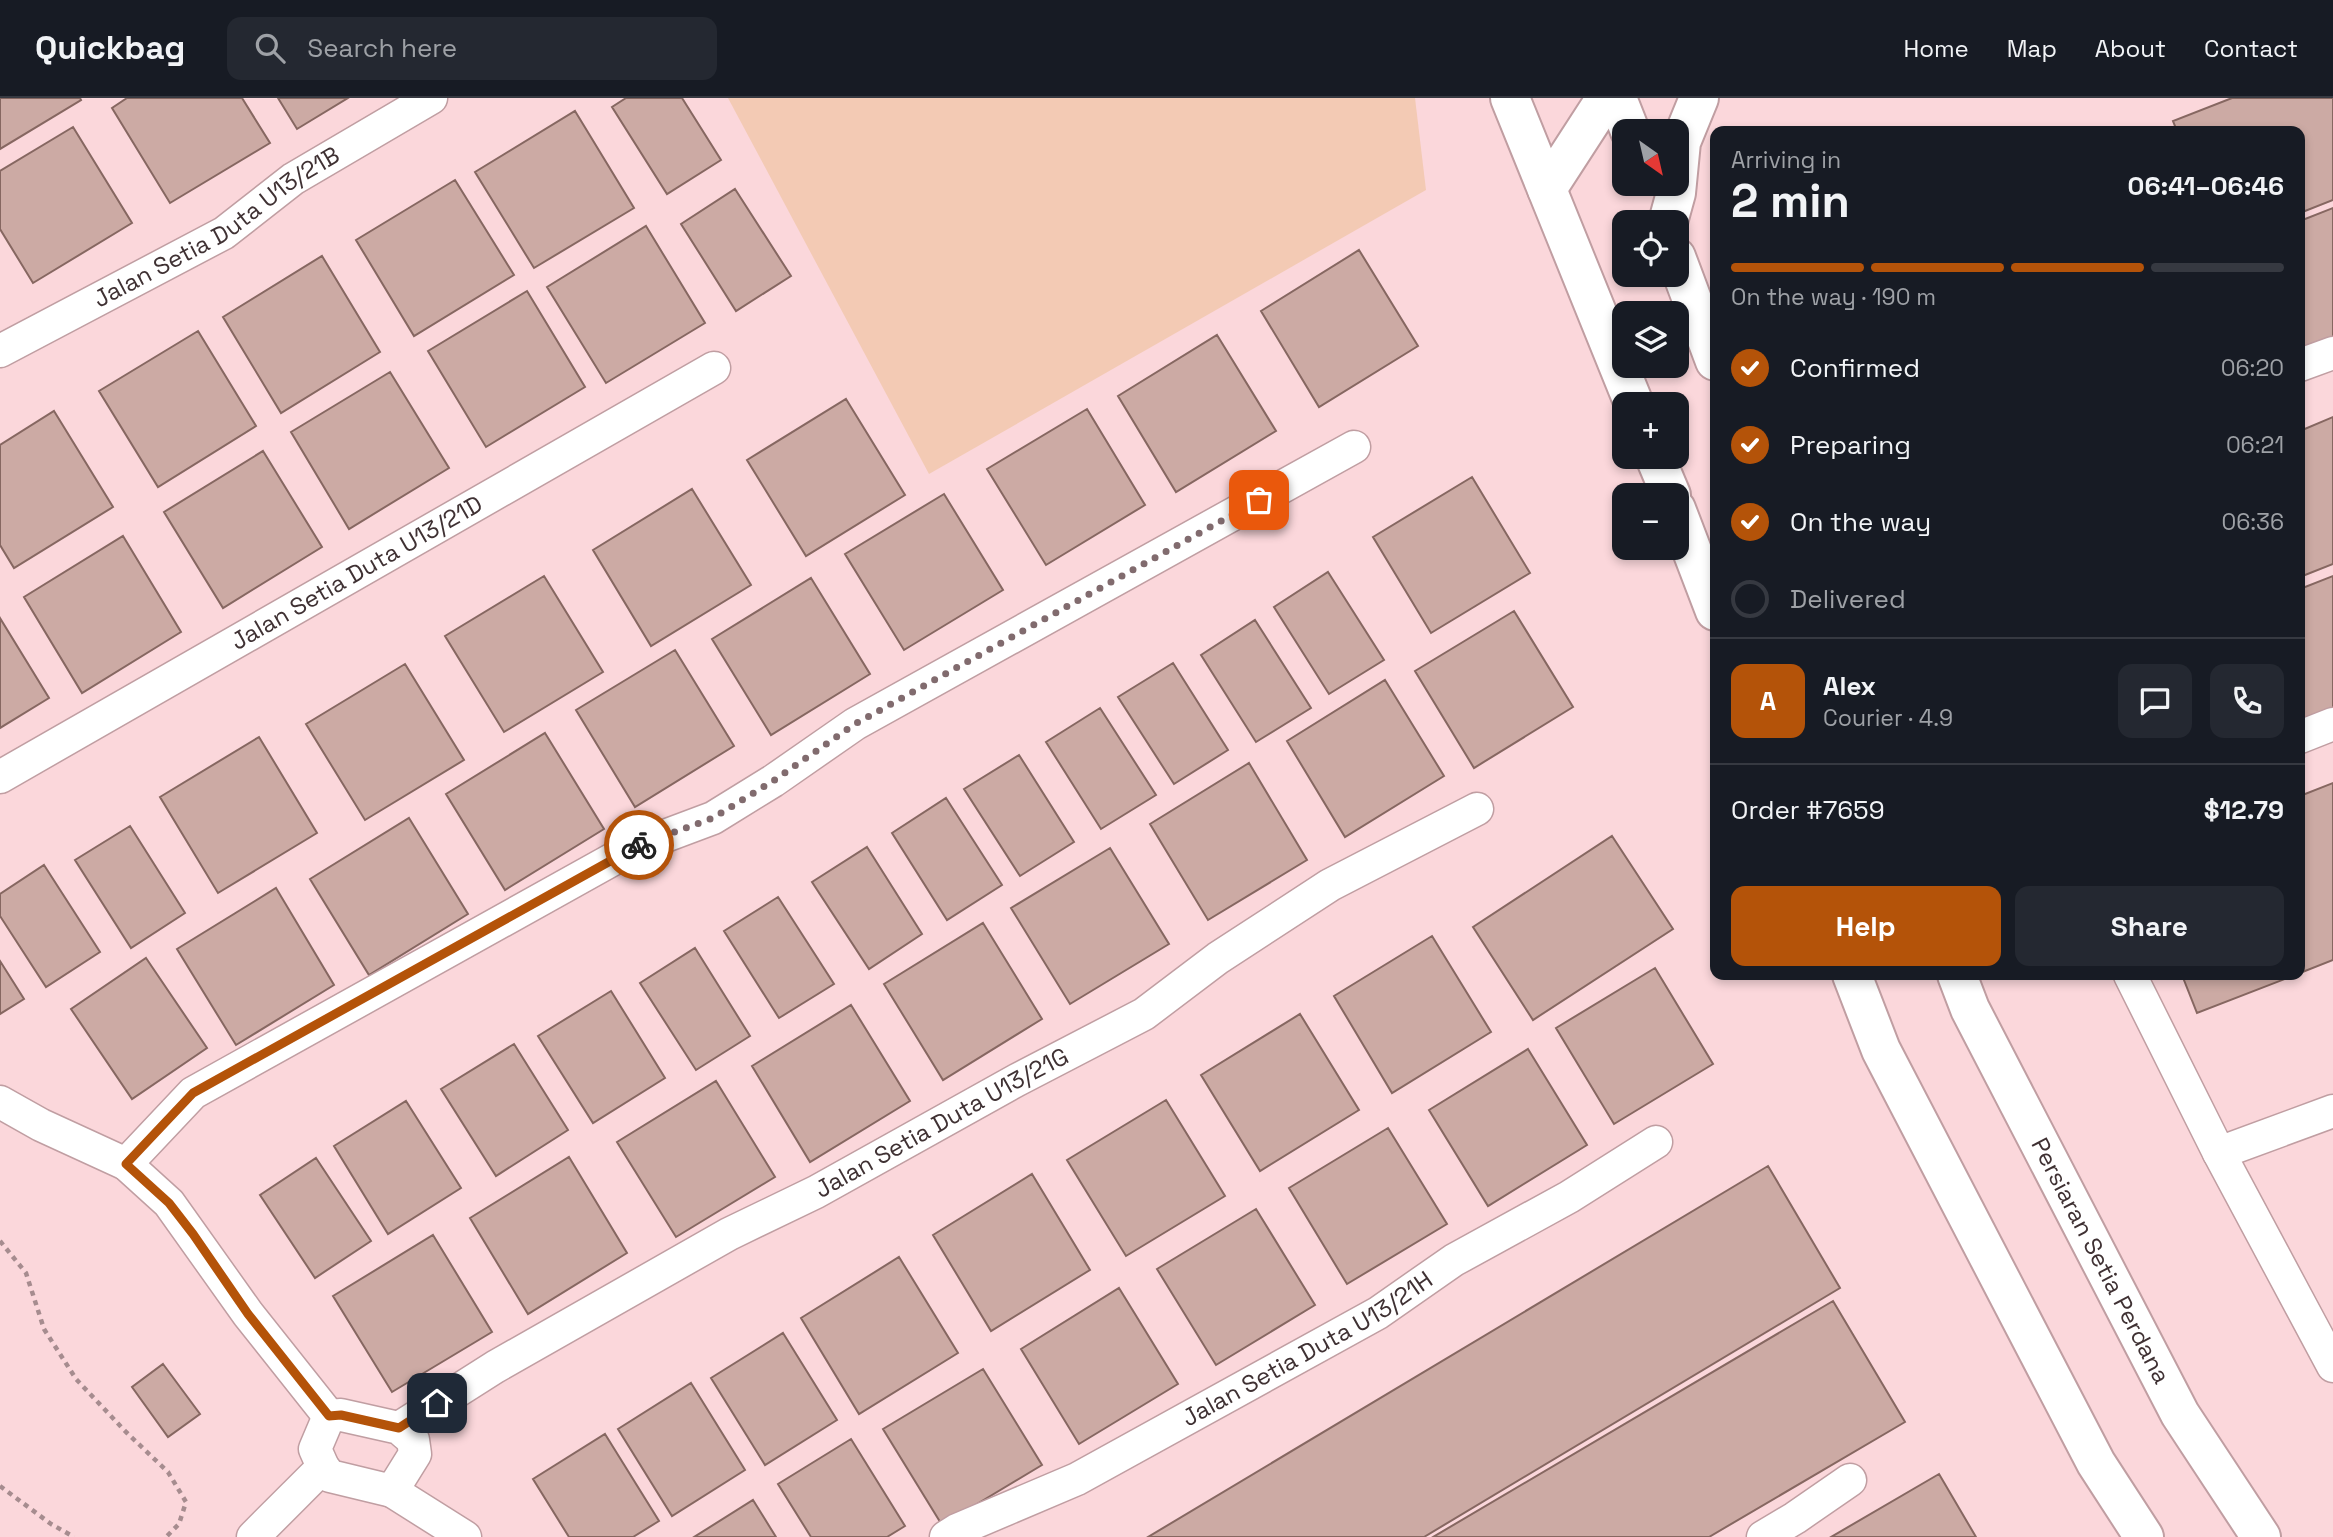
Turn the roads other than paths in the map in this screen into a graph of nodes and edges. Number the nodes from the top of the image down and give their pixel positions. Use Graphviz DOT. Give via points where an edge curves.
graph roads {
  1 [pos="431,98"];
  2 [pos="1510,98"];
  3 [pos="1606,98"];
  4 [pos="1617,98"];
  5 [pos="1699,98"];
  6 [pos="1625,119"];
  7 [pos="1547,189"];
  8 [pos="1670,210"];
  9 [pos="1687,287"];
  10 [pos="1710,348"];
  11 [pos="0,351"];
  12 [pos="2333,352"];
  13 [pos="2305,363"];
  14 [pos="714,368"];
  15 [pos="1629,392"];
  16 [pos="1354,447"];
  17 [pos="1689,543"];
  18 [pos="1710,598"];
  19 [pos="2333,724"];
  20 [pos="2305,735"];
  21 [pos="0,777"];
  22 [pos="1477,810"];
  23 [pos="1854,980"];
  24 [pos="1959,980"];
  25 [pos="2132,980"];
  26 [pos="0,1102"];
  27 [pos="2333,1111"];
  28 [pos="1656,1142"];
  29 [pos="2219,1153"];
  30 [pos="126,1164"];
  31 [pos="2333,1366"];
  32 [pos="329,1416"];
  33 [pos="399,1428"];
  34 [pos="323,1466"];
  35 [pos="1850,1480"];
  36 [pos="392,1490"];
  37 [pos="253,1537"];
  38 [pos="465,1537"];
  39 [pos="946,1537"];
  40 [pos="1763,1537"];
  41 [pos="2144,1537"];
  42 [pos="2261,1537"];
  1 -- 11 [label="street, Jalan Setia Duta U13/21B" via="293,179 224,233"];
  2 -- 7 [label="main road"];
  3 -- 7 [label="main road"];
  4 -- 6 [label="main road"];
  5 -- 8 [label="main road" via="1681,142 1676,193"];
  7 -- 15 [label="main road"];
  9 -- 10 [label="main road"];
  12 -- 13 [label="street"];
  14 -- 21 [label="street, Jalan Setia Duta U13/21D"];
  16 -- 30 [label="street" via="855,724 713,818 633,848 193,1093"];
  17 -- 18 [label="main road"];
  19 -- 20 [label="street"];
  22 -- 33 [label="street, Jalan Setia Duta U13/21G" via="1330,885 1218,958 1144,1014 816,1192 729,1234 495,1367"];
  23 -- 41 [label="main road" via="1881,1050 2096,1463"];
  24 -- 42 [label="main road, Persiaran Setia Perdana" via="2180,1413"];
  25 -- 29 [label="street"];
  26 -- 30 [label="street"];
  27 -- 29 [label="street"];
  28 -- 39 [label="street, Jalan Setia Duta U13/21H" via="1569,1197 1454,1260 1366,1320 1077,1479"];
  29 -- 31 [label="street"];
  30 -- 32 [label="street" via="169,1203 248,1314"];
  32 -- 33 [label="street"];
  32 -- 34 [label="street" via="315,1448"];
  33 -- 36 [label="street" via="413,1440 415,1454"];
  34 -- 36 [label="street" via="330,1476"];
  34 -- 37 [label="street"];
  35 -- 40 [label="street"];
  36 -- 38 [label="street"];
}
